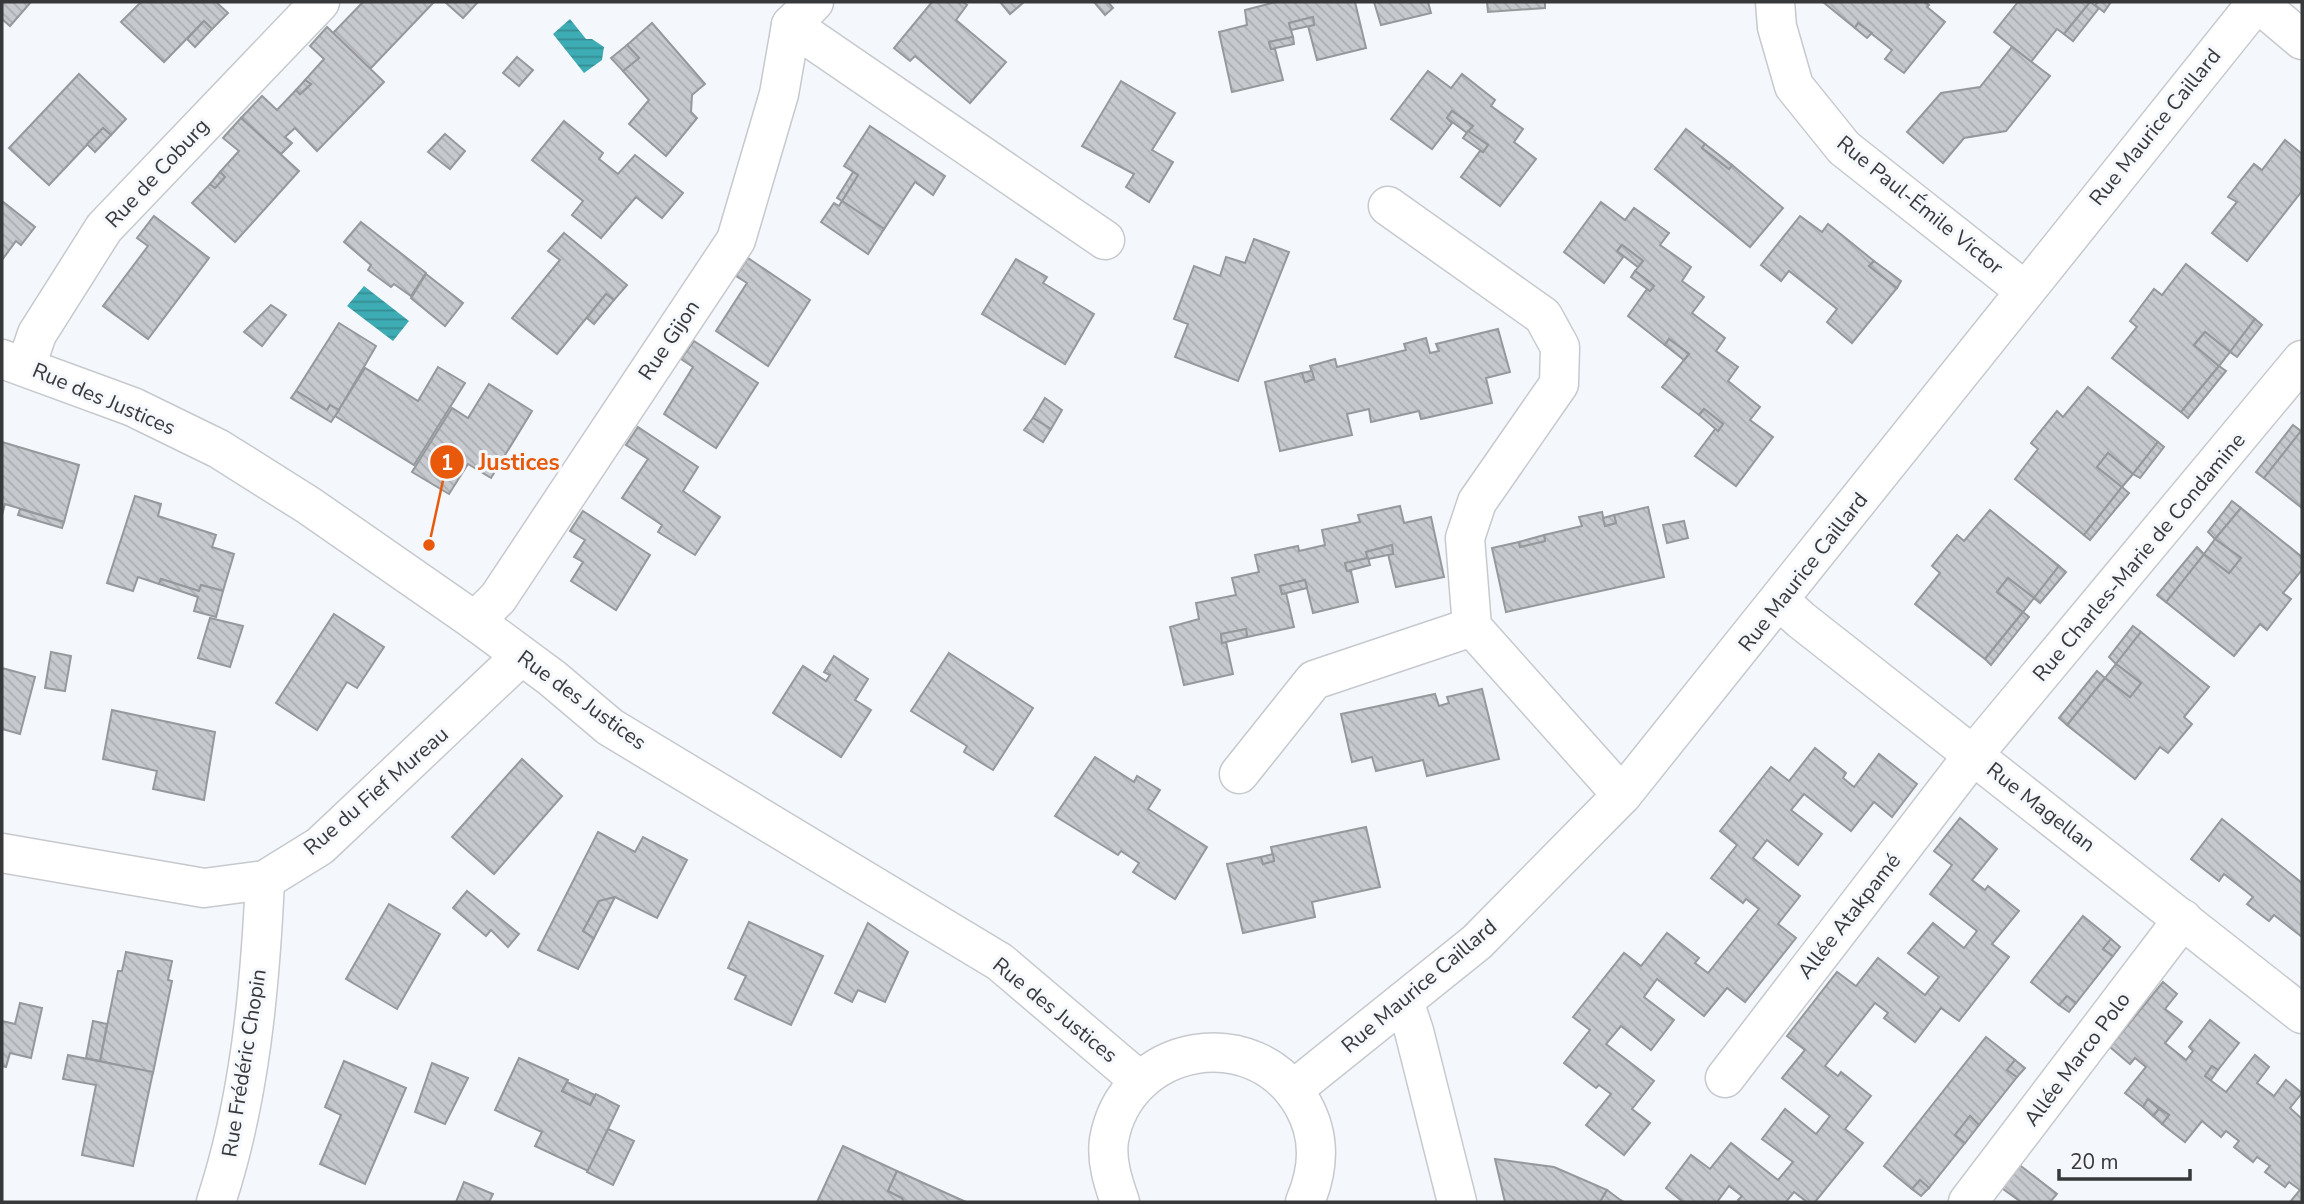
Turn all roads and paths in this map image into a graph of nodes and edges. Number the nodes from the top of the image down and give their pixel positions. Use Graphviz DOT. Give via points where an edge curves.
graph roads {
  1 [pos="320,2"];
  2 [pos="1775,2"];
  3 [pos="2257,2"];
  4 [pos="803,14"];
  5 [pos="2302,40"];
  6 [pos="1388,206"];
  7 [pos="1105,240"];
  8 [pos="2024,290"];
  9 [pos="2302,360"];
  10 [pos="14,363"];
  11 [pos="1780,601"];
  12 [pos="475,621"];
  13 [pos="1472,627"];
  14 [pos="521,656"];
  15 [pos="1974,754"];
  16 [pos="1239,774"];
  17 [pos="1622,795"];
  18 [pos="2,853"];
  19 [pos="265,880"];
  20 [pos="2183,919"];
  21 [pos="1404,1001"];
  22 [pos="2302,1014"];
  23 [pos="1725,1078"];
  24 [pos="1140,1081"];
  25 [pos="1294,1089"];
  26 [pos="1971,1201"];
  27 [pos="216,1202"];
  28 [pos="1120,1202"];
  29 [pos="1305,1202"];
  30 [pos="1457,1202"];
  1 -- 10 [label="street, Rue de Coburg" via="104,228"];
  2 -- 8 [label="street, Rue Paul-Émile Victor" via="1777,27 1794,86 1844,148"];
  3 -- 5 [label="street"];
  3 -- 8 [label="street, Rue Maurice Caillard"];
  4 -- 7 [label="street, Rue Gijon"];
  4 -- 12 [label="street, Rue Gijon" via="736,240 498,598"];
  6 -- 13 [label="street" via="1544,316 1560,346 1559,384 1477,502 1465,538"];
  8 -- 11 [label="street, Rue Maurice Caillard"];
  9 -- 15 [label="street, Rue Charles-Marie de Condamine"];
  10 -- 12 [label="street, Rue des Justices" via="133,407 219,449"];
  11 -- 15 [label="street, Rue Magellan"];
  11 -- 17 [label="street, Rue Maurice Caillard"];
  12 -- 14 [label="street, Rue des Justices"];
  13 -- 16 [label="street" via="1314,680"];
  13 -- 17 [label="street"];
  14 -- 19 [label="street, Rue du Fief Mureau" via="320,846"];
  14 -- 24 [label="street, Rue des Justices" via="610,727 1000,962"];
  15 -- 20 [label="street, Rue Magellan"];
  15 -- 23 [label="street, Allée Atakpamé"];
  17 -- 21 [label="street, Rue Maurice Caillard" via="1477,942"];
  18 -- 19 [label="street, Rue du Fief Mureau" via="204,888"];
  19 -- 27 [label="street, Rue Frédéric Chopin" via="260,987 229,1162"];
  20 -- 22 [label="street, Rue Magellan"];
  20 -- 26 [label="street, Allée Marco Polo"];
  21 -- 25 [label="street, Rue Maurice Caillard"];
  21 -- 30 [label="street"];
  24 -- 25 [label="street" via="1168,1061 1202,1052 1236,1054 1268,1067"];
  24 -- 28 [label="street" via="1120,1108 1109,1140 1110,1174"];
  25 -- 29 [label="street" via="1310,1118 1318,1149 1314,1182"];
}
